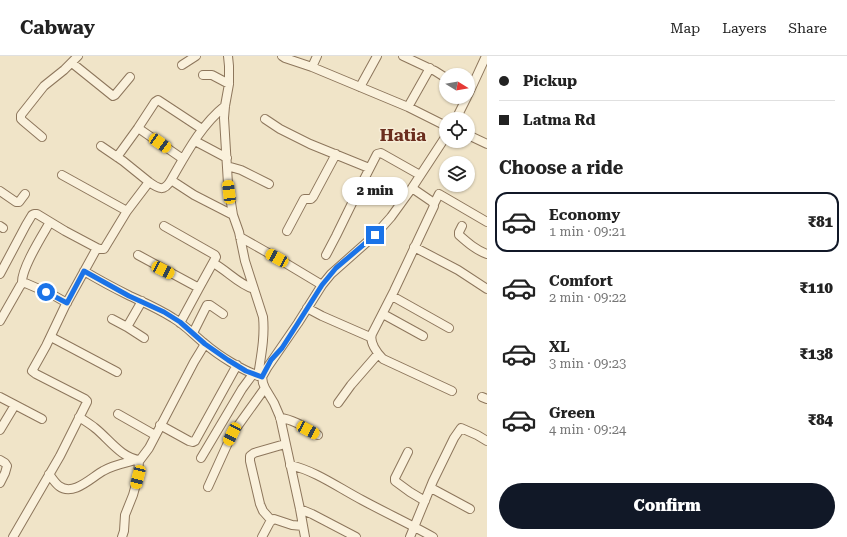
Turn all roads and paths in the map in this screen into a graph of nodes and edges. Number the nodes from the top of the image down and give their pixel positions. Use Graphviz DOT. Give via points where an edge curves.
graph roads {
  1 [pos="78,56"];
  2 [pos="196,56"];
  3 [pos="228,56"];
  4 [pos="282,56"];
  5 [pos="317,56"];
  6 [pos="377,56"];
  7 [pos="403,56"];
  8 [pos="483,57"];
  9 [pos="72,63"];
  10 [pos="182,65"];
  11 [pos="312,67"];
  12 [pos="430,68"];
  13 [pos="439,74"];
  14 [pos="203,75"];
  15 [pos="475,76"];
  16 [pos="130,77"];
  17 [pos="229,84"];
  18 [pos="360,87"];
  19 [pos="225,106"];
  20 [pos="408,107"];
  21 [pos="265,119"];
  22 [pos="439,122"];
  23 [pos="138,128"];
  24 [pos="202,129"];
  25 [pos="42,137"];
  26 [pos="475,138"];
  27 [pos="195,140"];
  28 [pos="487,144"];
  29 [pos="100,146"];
  30 [pos="439,146"];
  31 [pos="336,154"];
  32 [pos="117,157"];
  33 [pos="183,159"];
  34 [pos="227,162"];
  35 [pos="369,168"];
  36 [pos="62,175"];
  37 [pos="420,175"];
  38 [pos="171,180"];
  39 [pos="149,182"];
  40 [pos="269,184"];
  41 [pos="412,188"];
  42 [pos="0,191"];
  43 [pos="25,194"];
  44 [pos="434,204"];
  45 [pos="127,211"];
  46 [pos="233,216"];
  47 [pos="50,222"];
  48 [pos="487,222"];
  49 [pos="164,226"];
  50 [pos="462,226"];
  51 [pos="287,231"];
  52 [pos="240,237"];
  53 [pos="414,247"];
  54 [pos="97,248"];
  55 [pos="487,254"];
  56 [pos="138,255"];
  57 [pos="326,255"];
  58 [pos="213,263"];
  59 [pos="84,271"];
  60 [pos="0,274"];
  61 [pos="22,282"];
  62 [pos="322,285"];
  63 [pos="199,288"];
  64 [pos="254,289"];
  65 [pos="487,289"];
  66 [pos="392,296"];
  67 [pos="142,301"];
  68 [pos="67,303"];
  69 [pos="307,308"];
  70 [pos="223,314"];
  71 [pos="383,314"];
  72 [pos="112,319"];
  73 [pos="0,321"];
  74 [pos="180,322"];
  75 [pos="127,327"];
  76 [pos="448,328"];
  77 [pos="192,333"];
  78 [pos="51,336"];
  79 [pos="422,336"];
  80 [pos="370,337"];
  81 [pos="144,338"];
  82 [pos="205,344"];
  83 [pos="378,354"];
  84 [pos="237,365"];
  85 [pos="116,372"];
  86 [pos="258,376"];
  87 [pos="265,388"];
  88 [pos="452,391"];
  89 [pos="0,397"];
  90 [pos="338,403"];
  91 [pos="15,405"];
  92 [pos="118,414"];
  93 [pos="80,417"];
  94 [pos="280,418"];
  95 [pos="42,419"];
  96 [pos="160,425"];
  97 [pos="0,430"];
  98 [pos="155,435"];
  99 [pos="318,435"];
  100 [pos="487,442"];
  101 [pos="285,444"];
  102 [pos="408,452"];
  103 [pos="201,458"];
  104 [pos="0,460"];
  105 [pos="137,460"];
  106 [pos="290,465"];
  107 [pos="49,474"];
  108 [pos="0,483"];
  109 [pos="208,486"];
  110 [pos="431,488"];
  111 [pos="425,501"];
  112 [pos="470,508"];
  113 [pos="300,509"];
  114 [pos="271,520"];
  115 [pos="303,526"];
  116 [pos="415,528"];
  117 [pos="13,537"];
  118 [pos="122,537"];
  119 [pos="262,537"];
  120 [pos="305,537"];
  121 [pos="356,537"];
  122 [pos="410,537"];
  123 [pos="433,537"];
  1 -- 9 [label="street"];
  2 -- 10 [label="street"];
  3 -- 17 [label="street"];
  4 -- 11 [label="street"];
  5 -- 11 [label="street"];
  6 -- 18 [label="street"];
  7 -- 12 [label="street"];
  8 -- 15 [label="street"];
  9 -- 16 [label="street" via="113,96"];
  9 -- 25 [label="street" via="44,86 21,115 21,119"];
  11 -- 18 [label="street"];
  12 -- 13 [label="street"];
  12 -- 20 [label="street"];
  14 -- 17 [label="street"];
  17 -- 19 [label="street"];
  18 -- 20 [label="street"];
  19 -- 24 [label="street"];
  19 -- 34 [label="street"];
  20 -- 22 [label="street"];
  21 -- 31 [label="street" via="300,139"];
  23 -- 24 [label="street" via="158,100"];
  23 -- 32 [label="street"];
  23 -- 33 [label="street"];
  24 -- 27 [label="street"];
  26 -- 28 [label="street"];
  27 -- 33 [label="street"];
  27 -- 34 [label="street"];
  29 -- 32 [label="street"];
  30 -- 37 [label="street"];
  31 -- 35 [label="street"];
  31 -- 51 [label="street" via="313,197 310,200 304,199"];
  32 -- 39 [label="street"];
  33 -- 38 [label="street"];
  34 -- 40 [label="street"];
  34 -- 46 [label="street"];
  35 -- 37 [label="street" via="376,155 381,153"];
  35 -- 57 [label="street"];
  36 -- 45 [label="street"];
  37 -- 41 [label="street"];
  38 -- 39 [label="street" via="162,188"];
  38 -- 46 [label="street"];
  39 -- 45 [label="street"];
  41 -- 44 [label="street"];
  41 -- 62 [label="street" via="384,226 336,268"];
  42 -- 43 [label="street" via="18,202"];
  44 -- 48 [label="street" via="439,194"];
  44 -- 53 [label="street"];
  45 -- 54 [label="street" via="105,248"];
  46 -- 52 [label="street"];
  47 -- 54 [label="street"];
  47 -- 60 [label="street" via="37,214 32,215"];
  47 -- 61 [label="street" via="26,265"];
  49 -- 58 [label="street" via="215,254"];
  50 -- 55 [label="street" via="459,235 474,248"];
  52 -- 62 [label="street"];
  52 -- 64 [label="street"];
  53 -- 65 [label="street" via="458,270"];
  53 -- 66 [label="street"];
  54 -- 59 [label="street"];
  56 -- 63 [label="street"];
  58 -- 63 [label="street"];
  58 -- 64 [label="street" via="242,284"];
  59 -- 67 [label="street"];
  59 -- 68 [label="street"];
  61 -- 68 [label="street"];
  61 -- 73 [label="street"];
  62 -- 69 [label="street"];
  63 -- 74 [label="street"];
  64 -- 86 [label="street" via="264,326"];
  66 -- 71 [label="street"];
  66 -- 76 [label="street"];
  67 -- 74 [label="street"];
  67 -- 75 [label="street"];
  68 -- 78 [label="street"];
  69 -- 80 [label="street"];
  69 -- 86 [label="street" via="282,348"];
  70 -- 77 [label="street" via="207,304"];
  71 -- 79 [label="street"];
  71 -- 80 [label="street"];
  72 -- 75 [label="street"];
  74 -- 77 [label="street"];
  75 -- 81 [label="street"];
  77 -- 82 [label="street"];
  78 -- 85 [label="street"];
  78 -- 93 [label="street" via="32,371 86,400"];
  80 -- 83 [label="street"];
  82 -- 84 [label="street"];
  82 -- 96 [label="street"];
  83 -- 88 [label="street" via="387,361"];
  83 -- 90 [label="street"];
  84 -- 86 [label="street"];
  84 -- 96 [label="street" via="195,441 190,441"];
  86 -- 87 [label="street"];
  86 -- 103 [label="street" via="242,390"];
  87 -- 94 [label="street"];
  87 -- 109 [label="street" via="232,434"];
  89 -- 91 [label="street"];
  91 -- 95 [label="street"];
  91 -- 97 [label="street"];
  92 -- 98 [label="street"];
  93 -- 105 [label="street" via="122,453"];
  93 -- 107 [label="street"];
  94 -- 99 [label="street" via="292,421"];
  94 -- 101 [label="street"];
  96 -- 98 [label="street"];
  98 -- 105 [label="street" via="141,460"];
  100 -- 110 [label="street" via="461,428"];
  101 -- 106 [label="street"];
  101 -- 114 [label="street" via="250,456 260,504"];
  102 -- 111 [label="street" via="395,481"];
  104 -- 108 [label="street" via="7,466"];
  105 -- 107 [label="street" via="106,470 75,488 67,489 60,486"];
  105 -- 118 [label="street" via="138,477"];
  106 -- 113 [label="street"];
  106 -- 116 [label="street" via="316,474"];
  107 -- 117 [label="street"];
  110 -- 111 [label="street"];
  110 -- 112 [label="street"];
  111 -- 116 [label="street"];
  113 -- 115 [label="street"];
  113 -- 121 [label="street"];
  114 -- 115 [label="street"];
  114 -- 119 [label="street"];
  115 -- 120 [label="street"];
  116 -- 122 [label="street"];
  116 -- 123 [label="street"];
}
